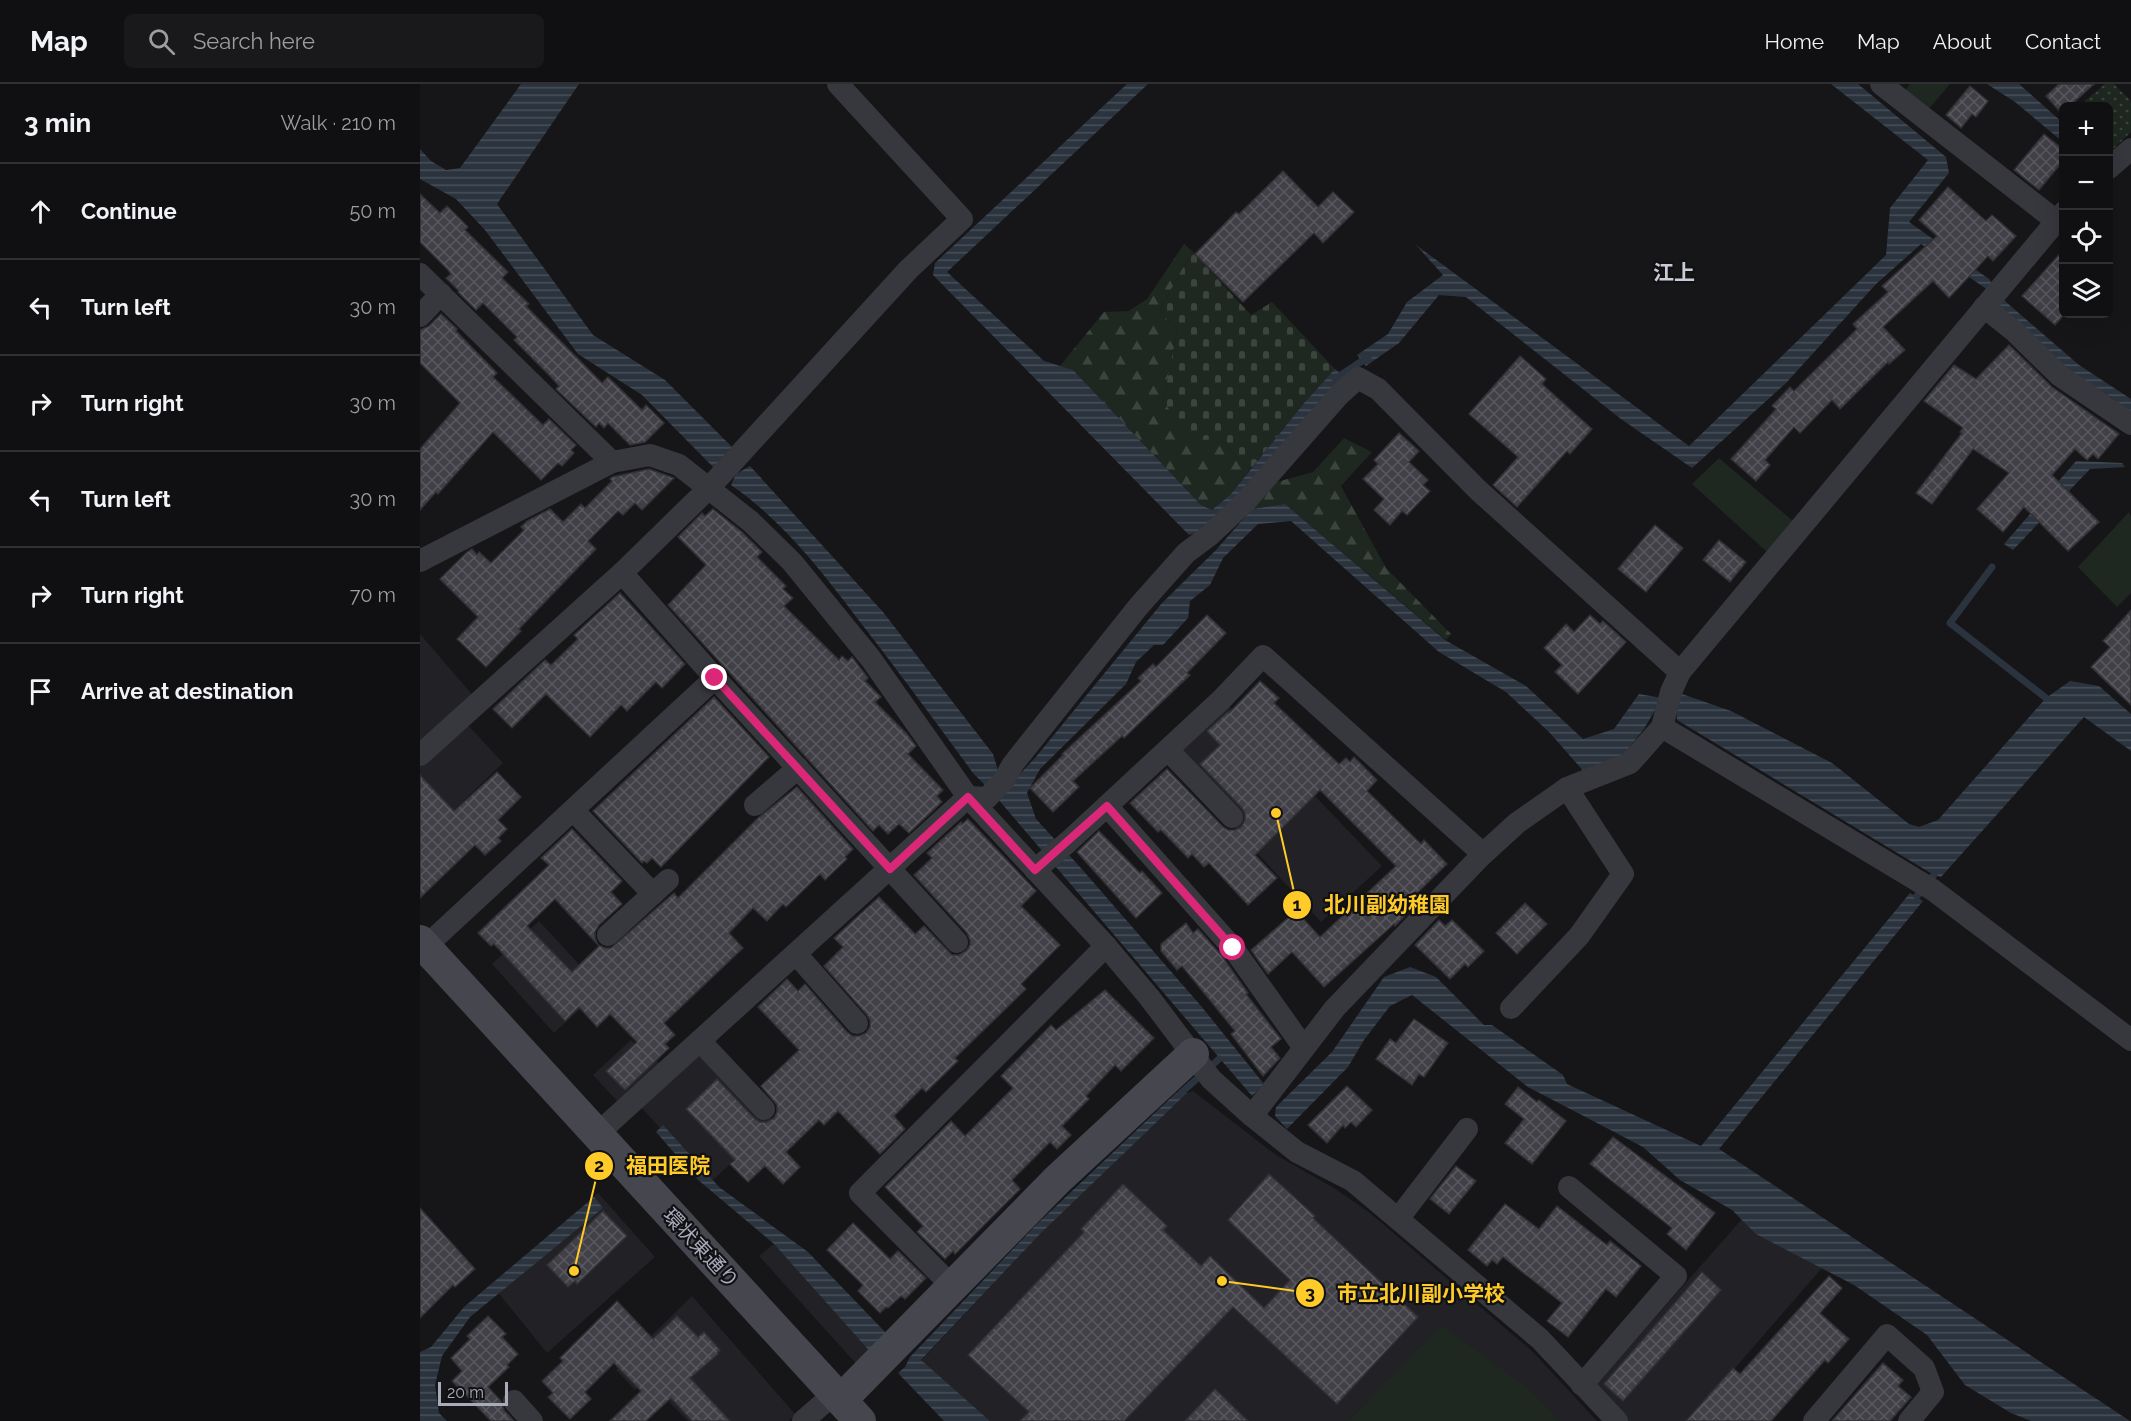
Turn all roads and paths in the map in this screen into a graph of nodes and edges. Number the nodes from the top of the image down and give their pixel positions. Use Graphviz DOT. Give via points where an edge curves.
graph roads {
  1 [pos="838,84"];
  2 [pos="1881,84"];
  3 [pos="2059,215"];
  4 [pos="2059,217"];
  5 [pos="420,274"];
  6 [pos="441,294"];
  7 [pos="1984,307"];
  8 [pos="420,316"];
  9 [pos="2131,424"];
  10 [pos="612,462"];
  11 [pos="714,483"];
  12 [pos="422,556"];
  13 [pos="622,573"];
  14 [pos="715,678"];
  15 [pos="1670,700"];
  16 [pos="1168,750"];
  17 [pos="420,755"];
  18 [pos="798,768"];
  19 [pos="1568,788"];
  20 [pos="977,798"];
  21 [pos="755,805"];
  22 [pos="1107,806"];
  23 [pos="573,810"];
  24 [pos="1232,817"];
  25 [pos="1483,854"];
  26 [pos="1039,867"];
  27 [pos="890,869"];
  28 [pos="608,935"];
  29 [pos="957,942"];
  30 [pos="1106,946"];
  31 [pos="422,947"];
  32 [pos="796,954"];
  33 [pos="1511,1008"];
  34 [pos="857,1023"];
  35 [pos="2131,1040"];
  36 [pos="700,1041"];
  37 [pos="1304,1048"];
  38 [pos="1200,1064"];
  39 [pos="1261,1104"];
  40 [pos="764,1109"];
  41 [pos="1467,1129"];
  42 [pos="596,1135"];
  43 [pos="1569,1186"];
  44 [pos="1398,1219"];
  45 [pos="952,1286"];
  46 [pos="1582,1385"];
  47 [pos="514,1401"];
  48 [pos="845,1404"];
  49 [pos="532,1421"];
  50 [pos="803,1421"];
  51 [pos="1617,1421"];
  52 [pos="1814,1421"];
  53 [pos="1910,1421"];
  1 -- 11 [label="street" via="962,219 908,270"];
  2 -- 3 [label="street"];
  4 -- 7 [label="street"];
  5 -- 6 [label="street"];
  6 -- 8 [label="street"];
  6 -- 10 [label="street"];
  7 -- 9 [label="street" via="2060,376"];
  7 -- 15 [label="street"];
  10 -- 11 [label="street" via="650,455"];
  10 -- 12 [label="street"];
  11 -- 13 [label="street"];
  11 -- 20 [label="street" via="792,562"];
  13 -- 14 [label="street"];
  13 -- 17 [label="street"];
  14 -- 18 [label="street"];
  14 -- 23 [label="street"];
  15 -- 19 [label="street" via="1630,763"];
  15 -- 20 [label="street" via="1478,490 1378,389 1358,378 1246,501 1186,553 1138,607 1004,780"];
  15 -- 35 [label="street"];
  16 -- 22 [label="street"];
  16 -- 24 [label="street"];
  16 -- 25 [label="street" via="1263,656"];
  18 -- 21 [label="street"];
  18 -- 27 [label="street"];
  19 -- 25 [label="street" via="1517,823"];
  19 -- 33 [label="street" via="1623,874 1579,936"];
  20 -- 26 [label="street"];
  20 -- 27 [label="street"];
  22 -- 26 [label="street"];
  22 -- 37 [label="street" via="1233,948"];
  23 -- 28 [label="street" via="660,887"];
  23 -- 31 [label="street"];
  25 -- 37 [label="street" via="1335,1008"];
  26 -- 30 [label="street"];
  27 -- 29 [label="street"];
  27 -- 32 [label="street"];
  30 -- 38 [label="street"];
  30 -- 45 [label="street" via="860,1193"];
  31 -- 42 [label="main road, 環状東通り"];
  32 -- 34 [label="street"];
  32 -- 36 [label="street"];
  36 -- 40 [label="street"];
  36 -- 42 [label="street"];
  37 -- 39 [label="street"];
  38 -- 39 [label="street"];
  38 -- 45 [label="main road" via="1057,1180"];
  39 -- 44 [label="street" via="1298,1152 1353,1181"];
  41 -- 44 [label="street"];
  42 -- 48 [label="main road, 環状東通り"];
  43 -- 46 [label="street" via="1676,1276"];
  44 -- 46 [label="street" via="1540,1339"];
  45 -- 48 [label="main road"];
  46 -- 51 [label="street"];
  47 -- 49 [label="street"];
  48 -- 50 [label="street"];
  52 -- 53 [label="street" via="1887,1335 1924,1368 1933,1392"];
}
